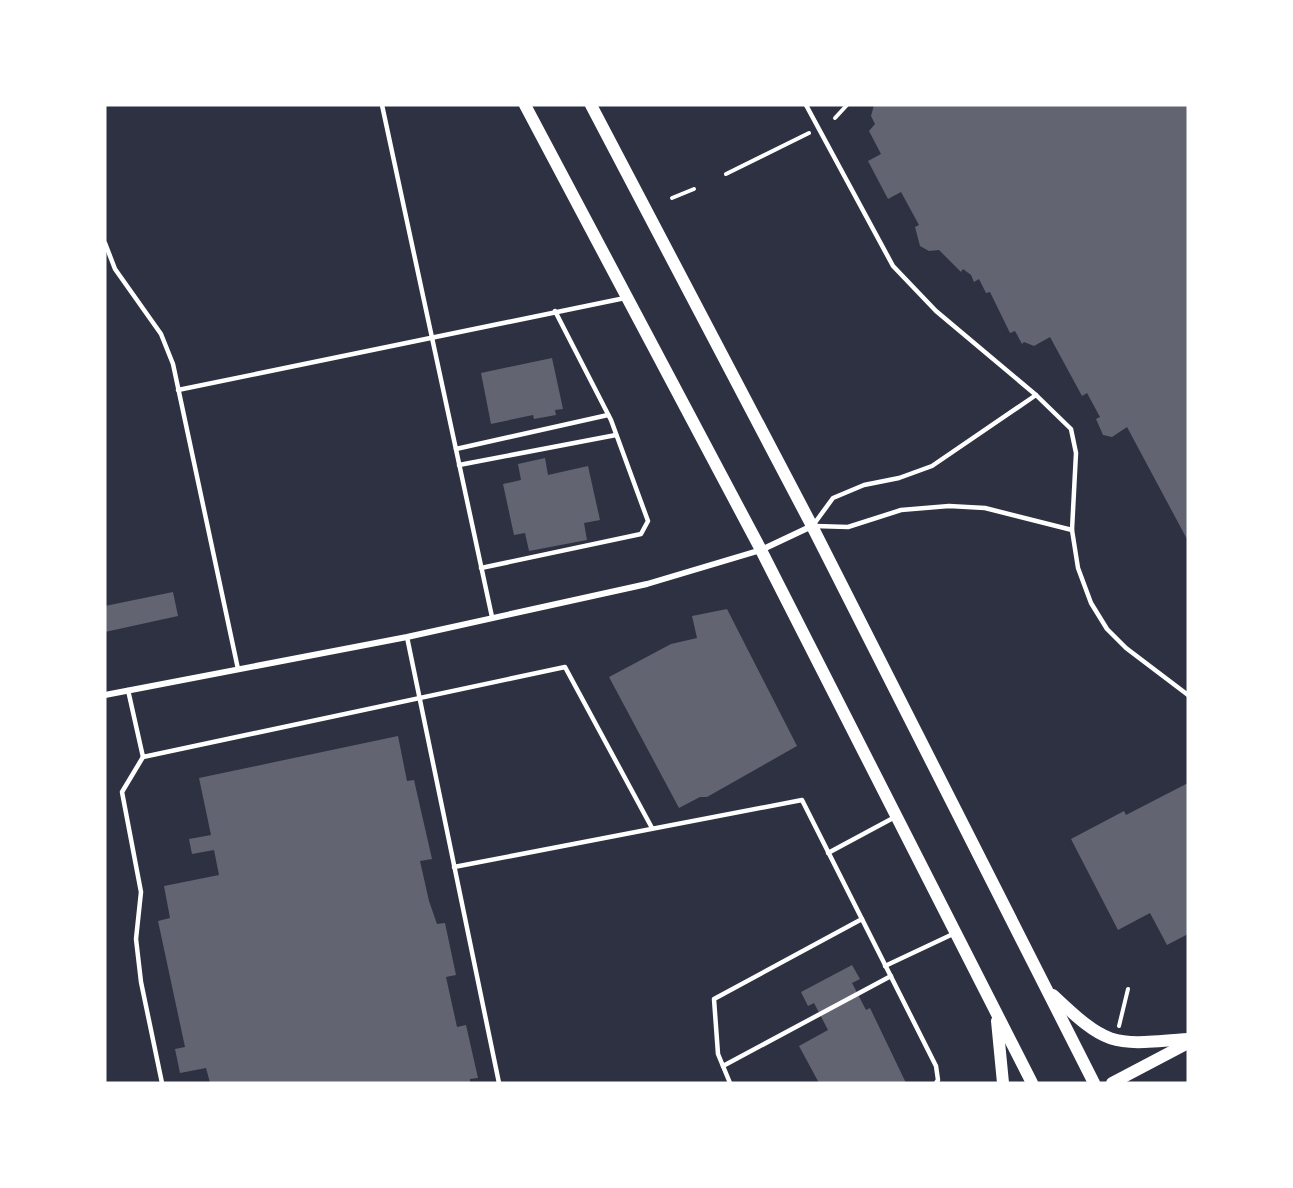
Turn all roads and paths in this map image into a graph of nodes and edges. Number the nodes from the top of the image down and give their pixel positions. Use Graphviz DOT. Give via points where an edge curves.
graph roads {
  1 [pos="382,105"];
  2 [pos="525,105"];
  3 [pos="591,105"];
  4 [pos="806,105"];
  5 [pos="847,105"];
  6 [pos="835,118"];
  7 [pos="809,132"];
  8 [pos="726,174"];
  9 [pos="694,189"];
  10 [pos="672,198"];
  11 [pos="105,243"];
  12 [pos="627,298"];
  13 [pos="555,311"];
  14 [pos="432,337"];
  15 [pos="178,390"];
  16 [pos="1036,395"];
  17 [pos="608,415"];
  18 [pos="616,435"];
  19 [pos="456,449"];
  20 [pos="459,465"];
  21 [pos="812,526"];
  22 [pos="1072,530"];
  23 [pos="761,550"];
  24 [pos="481,568"];
  25 [pos="492,617"];
  26 [pos="407,637"];
  27 [pos="238,669"];
  28 [pos="128,690"];
  29 [pos="105,695"];
  30 [pos="1188,695"];
  31 [pos="419,698"];
  32 [pos="143,757"];
  33 [pos="897,816"];
  34 [pos="652,828"];
  35 [pos="828,853"];
  36 [pos="454,867"];
  37 [pos="862,919"];
  38 [pos="955,933"];
  39 [pos="885,966"];
  40 [pos="891,976"];
  41 [pos="1128,989"];
  42 [pos="1047,990"];
  43 [pos="996,1014"];
  44 [pos="1118,1029"];
  45 [pos="1188,1041"];
  46 [pos="723,1066"];
  47 [pos="162,1083"];
  48 [pos="499,1083"];
  49 [pos="730,1083"];
  50 [pos="936,1083"];
  51 [pos="1003,1083"];
  52 [pos="1032,1083"];
  53 [pos="1094,1083"];
  54 [pos="1112,1083"];
  1 -- 14 [label="lane"];
  2 -- 12 [label="main road"];
  3 -- 21 [label="main road"];
  4 -- 16 [label="lane" via="893,266 936,311"];
  5 -- 6 [label="path"];
  7 -- 8 [label="path"];
  9 -- 10 [label="path"];
  11 -- 15 [label="lane" via="115,269 161,334"];
  12 -- 13 [label="lane"];
  12 -- 23 [label="main road"];
  13 -- 14 [label="lane"];
  13 -- 17 [label="lane"];
  14 -- 15 [label="lane"];
  14 -- 19 [label="lane"];
  15 -- 27 [label="lane"];
  16 -- 21 [label="lane" via="932,466 833,498"];
  16 -- 22 [label="lane" via="1071,429 1076,453"];
  17 -- 18 [label="lane"];
  17 -- 19 [label="lane"];
  18 -- 20 [label="lane"];
  18 -- 24 [label="lane" via="648,521 641,534"];
  19 -- 20 [label="lane"];
  20 -- 24 [label="lane"];
  21 -- 22 [label="lane" via="848,527 901,510 949,507 985,508"];
  21 -- 23 [label="street"];
  21 -- 42 [label="main road"];
  22 -- 30 [label="lane" via="1078,568 1091,603 1107,629"];
  23 -- 25 [label="street" via="647,584"];
  23 -- 33 [label="main road"];
  24 -- 25 [label="lane"];
  25 -- 26 [label="street"];
  26 -- 27 [label="street"];
  26 -- 31 [label="lane"];
  27 -- 28 [label="street"];
  28 -- 29 [label="street"];
  28 -- 32 [label="lane"];
  31 -- 32 [label="lane"];
  31 -- 34 [label="lane" via="565,667"];
  31 -- 36 [label="lane"];
  32 -- 47 [label="lane" via="122,792 141,892 136,939 141,982"];
  33 -- 35 [label="lane"];
  33 -- 38 [label="main road"];
  34 -- 35 [label="lane" via="802,800"];
  34 -- 36 [label="lane"];
  35 -- 37 [label="lane"];
  36 -- 48 [label="lane"];
  37 -- 39 [label="lane"];
  37 -- 46 [label="lane" via="714,999 718,1054"];
  38 -- 39 [label="lane"];
  38 -- 43 [label="main road"];
  39 -- 40 [label="lane"];
  40 -- 46 [label="lane"];
  40 -- 50 [label="lane" via="936,1066"];
  41 -- 44 [label="path"];
  42 -- 45 [label="main road" via="1086,1026 1113,1041"];
  42 -- 53 [label="main road"];
  43 -- 51 [label="main road"];
  43 -- 52 [label="main road"];
  45 -- 54 [label="main road"];
  46 -- 49 [label="lane"];
}
